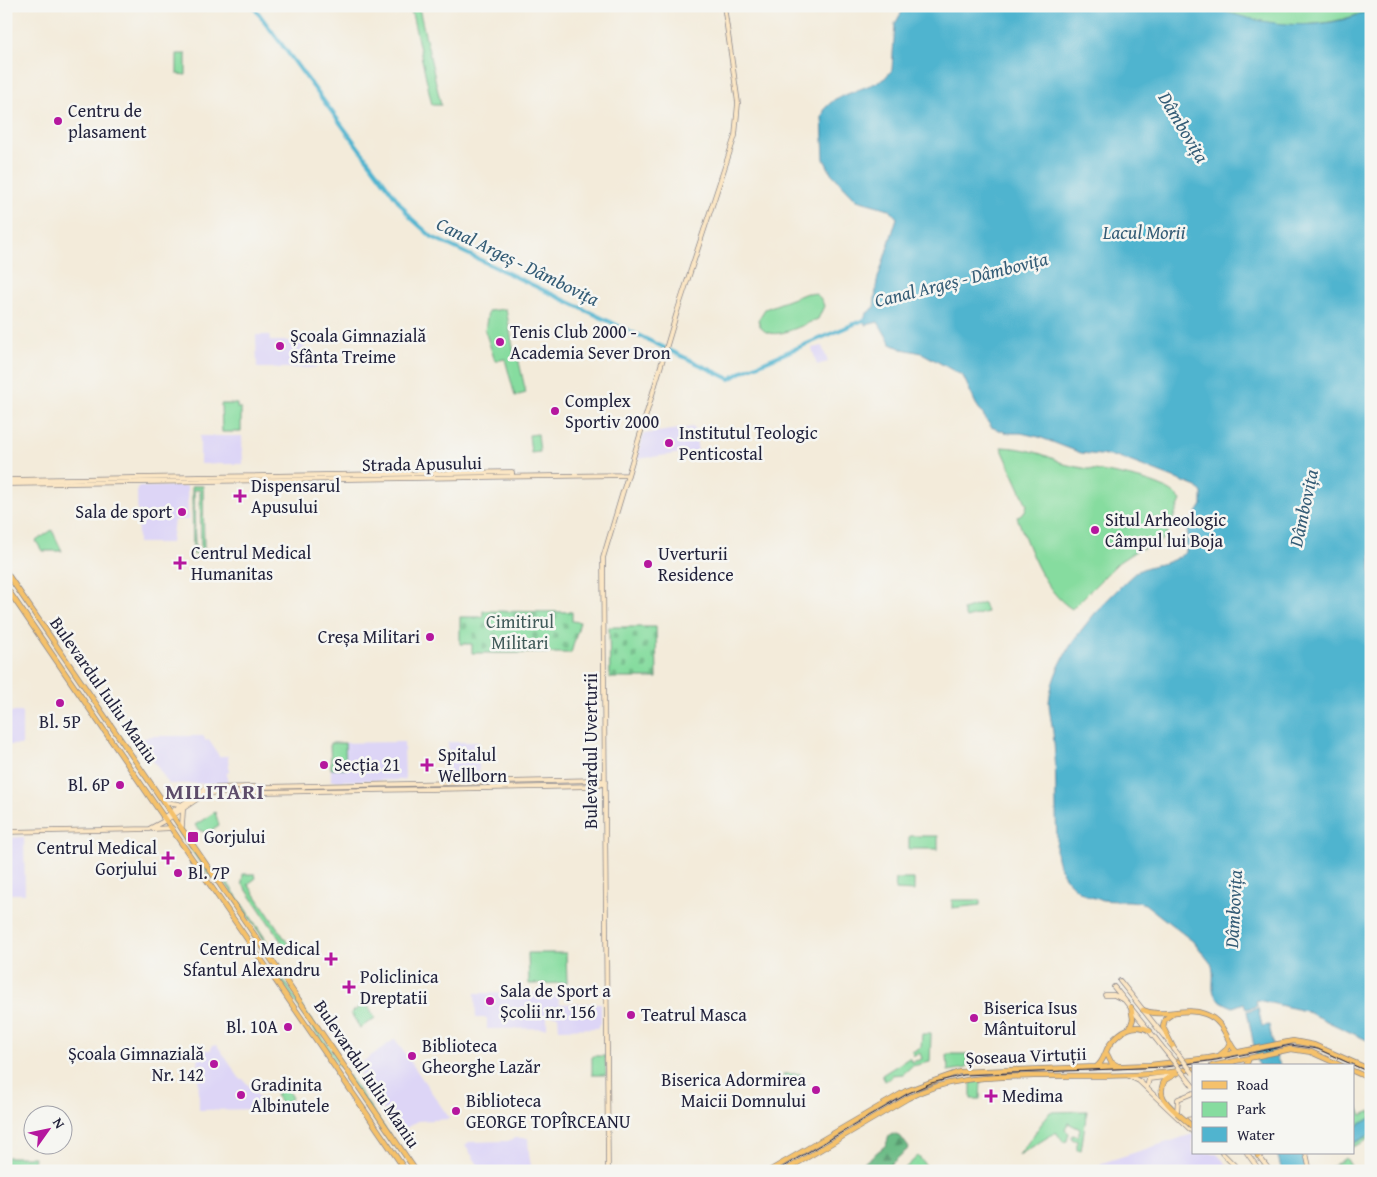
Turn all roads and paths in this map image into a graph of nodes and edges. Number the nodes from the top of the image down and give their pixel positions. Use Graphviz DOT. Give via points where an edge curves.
graph roads {
  1 [pos="724,6"];
  2 [pos="477,473"];
  3 [pos="512,474"];
  4 [pos="628,474"];
  5 [pos="482,477"];
  6 [pos="323,478"];
  7 [pos="6,480"];
  8 [pos="22,482"];
  9 [pos="6,484"];
  10 [pos="6,572"];
  11 [pos="6,587"];
  12 [pos="58,646"];
  13 [pos="50,651"];
  14 [pos="118,733"];
  15 [pos="110,738"];
  16 [pos="605,782"];
  17 [pos="448,783"];
  18 [pos="379,784"];
  19 [pos="448,789"];
  20 [pos="379,790"];
  21 [pos="165,802"];
  22 [pos="183,806"];
  23 [pos="172,813"];
  24 [pos="164,820"];
  25 [pos="182,826"];
  26 [pos="172,828"];
  27 [pos="148,829"];
  28 [pos="6,832"];
  29 [pos="1120,981"];
  30 [pos="1114,986"];
  31 [pos="1105,996"];
  32 [pos="1127,1003"];
  33 [pos="1131,1007"];
  34 [pos="1143,1010"];
  35 [pos="1174,1014"];
  36 [pos="1130,1028"];
  37 [pos="1150,1031"];
  38 [pos="1230,1041"];
  39 [pos="1174,1049"];
  40 [pos="1239,1052"];
  41 [pos="1106,1053"];
  42 [pos="1217,1056"];
  43 [pos="1250,1057"];
  44 [pos="1221,1064"];
  45 [pos="1247,1064"];
  46 [pos="1337,1064"];
  47 [pos="1096,1067"];
  48 [pos="1119,1067"];
  49 [pos="1192,1069"];
  50 [pos="1371,1070"];
  51 [pos="1354,1071"];
  52 [pos="1171,1072"];
  53 [pos="1179,1072"];
  54 [pos="1192,1072"];
  55 [pos="1127,1075"];
  56 [pos="1371,1079"];
  57 [pos="1192,1085"];
  58 [pos="1148,1089"];
  59 [pos="1192,1093"];
  60 [pos="1177,1113"];
  61 [pos="1192,1119"];
  62 [pos="1182,1122"];
  63 [pos="1192,1126"];
  64 [pos="1192,1131"];
  65 [pos="1223,1154"];
  66 [pos="1248,1154"];
  67 [pos="1257,1154"];
  68 [pos="1306,1154"];
  69 [pos="406,1171"];
  70 [pos="416,1171"];
  71 [pos="608,1171"];
  72 [pos="768,1171"];
  73 [pos="784,1171"];
  74 [pos="1240,1171"];
  75 [pos="1260,1171"];
  76 [pos="1270,1171"];
  77 [pos="1310,1171"];
  1 -- 4 [label="main road, Bulevardul Uverturii" via="738,103 737,128"];
  2 -- 3 [label="main road, Strada Apusului"];
  2 -- 5 [label="main road"];
  2 -- 6 [label="main road, Strada Apusului"];
  3 -- 4 [label="main road, Strada Apusului"];
  3 -- 5 [label="main road, Strada Apusului"];
  4 -- 16 [label="main road, Bulevardul Uverturii" via="602,565"];
  5 -- 6 [label="main road, Strada Apusului"];
  6 -- 8 [label="main road, Strada Apusului"];
  7 -- 8 [label="main road, Strada Apusului"];
  8 -- 9 [label="main road, Strada Apusului"];
  10 -- 12 [label="main road, Bulevardul Iuliu Maniu"];
  11 -- 13 [label="main road, Bulevardul Iuliu Maniu"];
  12 -- 13 [label="main road"];
  12 -- 14 [label="main road, Bulevardul Iuliu Maniu"];
  13 -- 15 [label="main road, Bulevardul Iuliu Maniu"];
  14 -- 15 [label="main road"];
  14 -- 21 [label="main road, Bulevardul Iuliu Maniu"];
  15 -- 24 [label="main road, Bulevardul Iuliu Maniu"];
  16 -- 17 [label="main road"];
  16 -- 19 [label="main road" via="598,786"];
  16 -- 71 [label="main road, Bulevardul Uverturii"];
  17 -- 18 [label="main road"];
  17 -- 19 [label="main road"];
  18 -- 20 [label="main road"];
  18 -- 22 [label="main road" via="206,788"];
  19 -- 20 [label="main road"];
  20 -- 22 [label="main road" via="206,793"];
  21 -- 22 [label="main road"];
  21 -- 23 [label="main road, Bulevardul Iuliu Maniu"];
  22 -- 23 [label="main road"];
  22 -- 25 [label="main road"];
  23 -- 24 [label="main road"];
  23 -- 25 [label="main road, Bulevardul Iuliu Maniu"];
  24 -- 26 [label="main road, Bulevardul Iuliu Maniu"];
  24 -- 27 [label="main road"];
  25 -- 70 [label="main road, Bulevardul Iuliu Maniu"];
  26 -- 27 [label="main road"];
  26 -- 69 [label="main road, Bulevardul Iuliu Maniu"];
  27 -- 28 [label="main road"];
  29 -- 34 [label="main road"];
  30 -- 32 [label="main road"];
  31 -- 32 [label="main road" via="1117,996"];
  32 -- 33 [label="main road"];
  33 -- 36 [label="main road" via="1133,1019"];
  33 -- 37 [label="main road"];
  34 -- 35 [label="main road" via="1154,1014"];
  34 -- 39 [label="main road"];
  35 -- 38 [label="main road" via="1196,1012 1207,1015 1226,1031"];
  35 -- 39 [label="main road" via="1165,1019 1163,1027"];
  36 -- 37 [label="main road" via="1139,1026"];
  36 -- 41 [label="main road" via="1110,1044"];
  37 -- 57 [label="main road, bridge"];
  38 -- 40 [label="main road"];
  38 -- 42 [label="main road" via="1227,1049"];
  39 -- 54 [label="main road, bridge"];
  40 -- 42 [label="main road, Șoseaua Virtuții"];
  40 -- 50 [label="main road, Șoseaua Virtuții" via="1297,1041"];
  41 -- 47 [label="main road"];
  41 -- 48 [label="main road"];
  42 -- 48 [label="main road, Șoseaua Virtuții"];
  43 -- 44 [label="main road"];
  43 -- 45 [label="main road"];
  43 -- 46 [label="main road" via="1279,1051 1305,1051"];
  47 -- 48 [label="main road, Șoseaua Virtuții"];
  47 -- 72 [label="main road, Șoseaua Virtuții" via="959,1072 912,1088"];
  49 -- 53 [label="main road, Șoseaua Virtuții"];
  51 -- 56 [label="main road"];
  52 -- 53 [label="main road, Șoseaua Virtuții"];
  52 -- 55 [label="main road, Șoseaua Virtuții"];
  52 -- 58 [label="main road" via="1164,1077 1148,1079"];
  53 -- 60 [label="main road" via="1166,1079 1161,1090 1164,1101"];
  55 -- 58 [label="main road"];
  55 -- 73 [label="main road, Șoseaua Virtuții" via="980,1078 939,1085 908,1098"];
  58 -- 62 [label="main road"];
  59 -- 60 [label="main road" via="1178,1099"];
  60 -- 63 [label="main road, bridge"];
  61 -- 62 [label="main road"];
  62 -- 64 [label="main road"];
  65 -- 74 [label="main road"];
  66 -- 75 [label="main road"];
  67 -- 76 [label="main road"];
  68 -- 77 [label="main road"];
}
